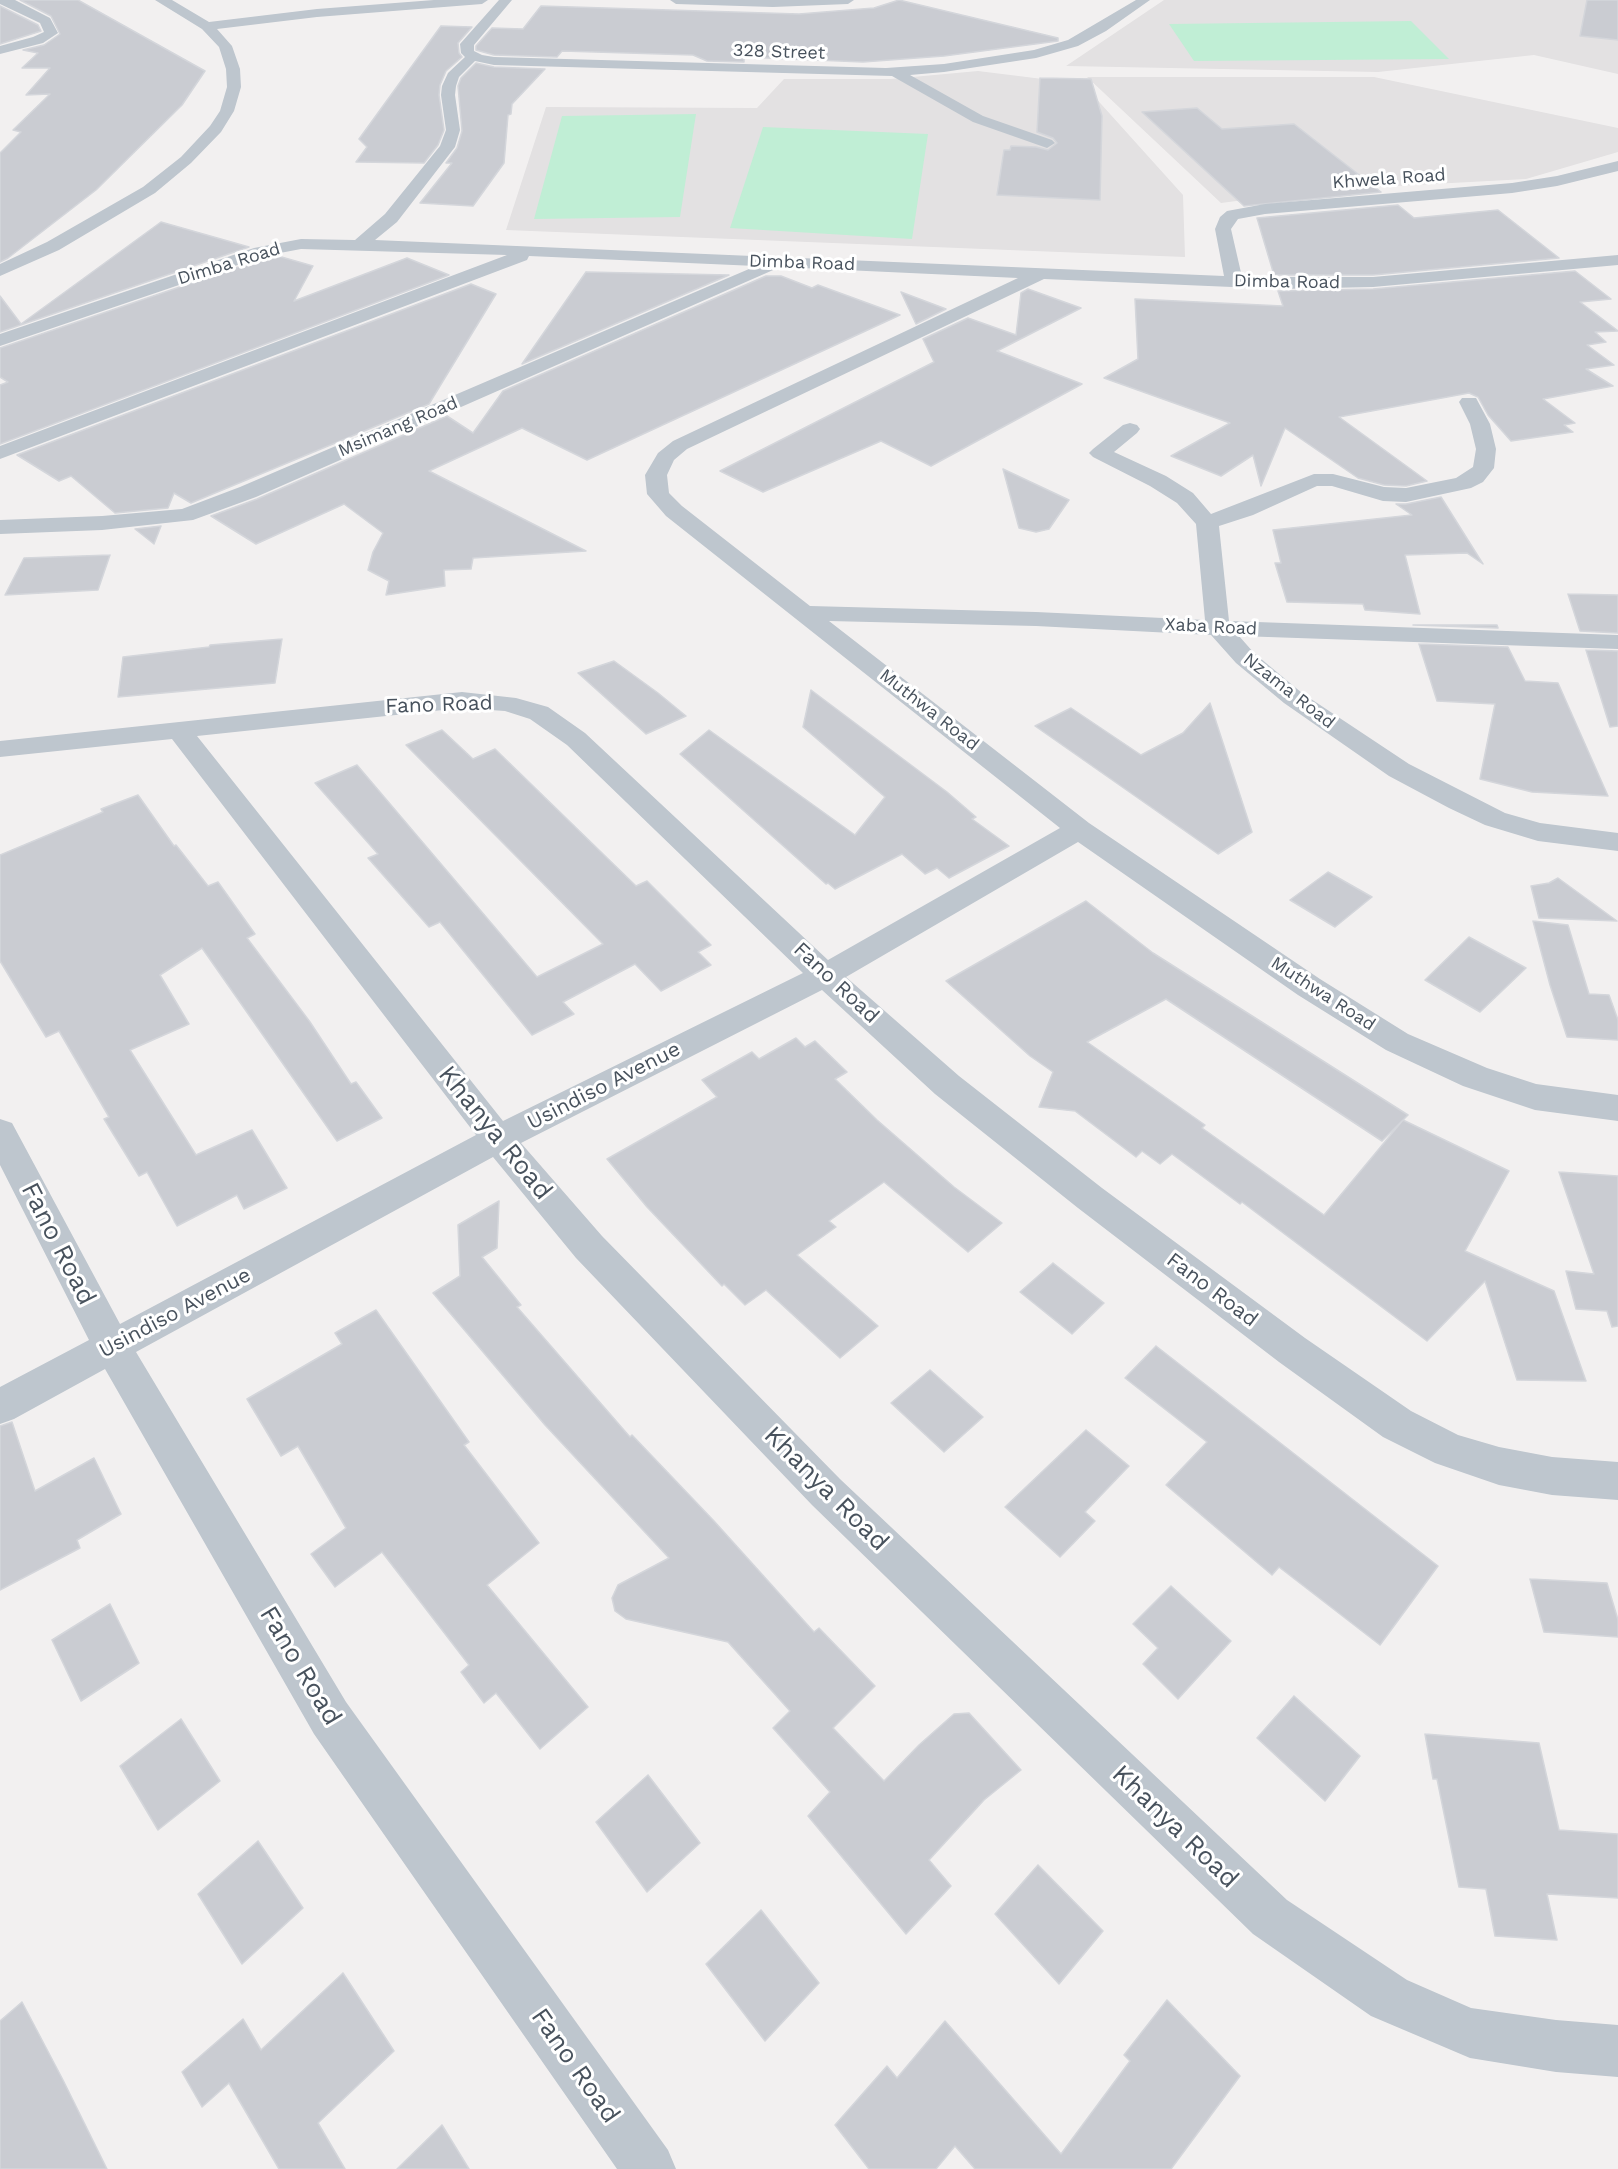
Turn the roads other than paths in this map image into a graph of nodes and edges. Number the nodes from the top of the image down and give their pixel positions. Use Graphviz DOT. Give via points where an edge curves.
graph roads {
  1 [pos="0,0"];
  2 [pos="161,0"];
  3 [pos="482,0"];
  4 [pos="506,0"];
  5 [pos="676,0"];
  6 [pos="848,0"];
  7 [pos="1144,0"];
  8 [pos="365,4"];
  9 [pos="207,26"];
  10 [pos="0,50"];
  11 [pos="473,56"];
  12 [pos="895,72"];
  13 [pos="1047,143"];
  14 [pos="1618,165"];
  15 [pos="360,244"];
  16 [pos="531,252"];
  17 [pos="1618,260"];
  18 [pos="781,263"];
  19 [pos="0,271"];
  20 [pos="1042,273"];
  21 [pos="1234,282"];
  22 [pos="0,340"];
  23 [pos="1469,402"];
  24 [pos="1130,429"];
  25 [pos="0,453"];
  26 [pos="1207,523"];
  27 [pos="0,527"];
  28 [pos="805,613"];
  29 [pos="1218,628"];
  30 [pos="1618,642"];
  31 [pos="179,730"];
  32 [pos="0,749"];
  33 [pos="1079,829"];
  34 [pos="1618,842"];
  35 [pos="825,975"];
  36 [pos="1618,1108"];
  37 [pos="0,1132"];
  38 [pos="498,1139"];
  39 [pos="112,1346"];
  40 [pos="0,1407"];
  41 [pos="1618,1481"];
  42 [pos="1618,2051"];
  43 [pos="649,2169"];
  1 -- 10 [label="street" via="45,21 51,33"];
  2 -- 9 [label="street"];
  3 -- 8 [label="street"];
  4 -- 11 [label="street" via="467,44 468,53"];
  5 -- 6 [label="street"];
  7 -- 12 [label="street, 328 Street" via="1072,43 1036,54"];
  8 -- 9 [label="street"];
  9 -- 19 [label="street" via="225,46 233,69 234,87 227,111 216,129 149,190 62,241"];
  11 -- 12 [label="street, 328 Street" via="540,63"];
  11 -- 15 [label="street" via="453,76 449,86 453,130 447,147 391,218"];
  12 -- 13 [label="street" via="978,119"];
  14 -- 21 [label="street, Khwela Road" via="1512,188 1233,215 1223,229"];
  15 -- 16 [label="street, Dimba Road"];
  15 -- 22 [label="street, Dimba Road" via="301,244 260,252"];
  16 -- 18 [label="street, Dimba Road"];
  16 -- 25 [label="street"];
  17 -- 21 [label="street, Dimba Road" via="1374,282"];
  18 -- 20 [label="street, Dimba Road"];
  18 -- 27 [label="street, Msimang Road" via="248,492 185,515"];
  20 -- 21 [label="street, Dimba Road"];
  20 -- 28 [label="street, Muthwa Road" via="699,435 665,457 656,476 658,494 674,511"];
  23 -- 26 [label="street" via="1486,449 1483,468 1463,483 1406,495 1383,494 1333,480 1314,480"];
  24 -- 26 [label="street" via="1100,453 1185,498"];
  26 -- 29 [label="street"];
  28 -- 29 [label="street, Xaba Road"];
  28 -- 33 [label="street, Muthwa Road"];
  29 -- 30 [label="street, Xaba Road"];
  29 -- 34 [label="street, Nzama Road" via="1245,658 1293,698 1399,770 1495,819 1538,832"];
  31 -- 32 [label="street, Fano Road"];
  31 -- 35 [label="street, Fano Road" via="462,700 507,703 539,713 576,738"];
  31 -- 38 [label="street, Khanya Road"];
  33 -- 35 [label="street, Usindiso Avenue"];
  33 -- 36 [label="street, Muthwa Road" via="1309,987 1397,1042 1475,1077 1535,1097"];
  35 -- 38 [label="street, Usindiso Avenue"];
  35 -- 41 [label="street, Fano Road" via="947,1085 1081,1191 1397,1424 1449,1450 1499,1466 1552,1476"];
  37 -- 39 [label="street, Fano Road"];
  38 -- 39 [label="street, Usindiso Avenue"];
  38 -- 42 [label="street, Khanya Road" via="589,1247 826,1492 1270,1917 1389,1998 1470,2033"];
  39 -- 40 [label="street, Usindiso Avenue"];
  39 -- 43 [label="street, Fano Road" via="330,1718"];
}
